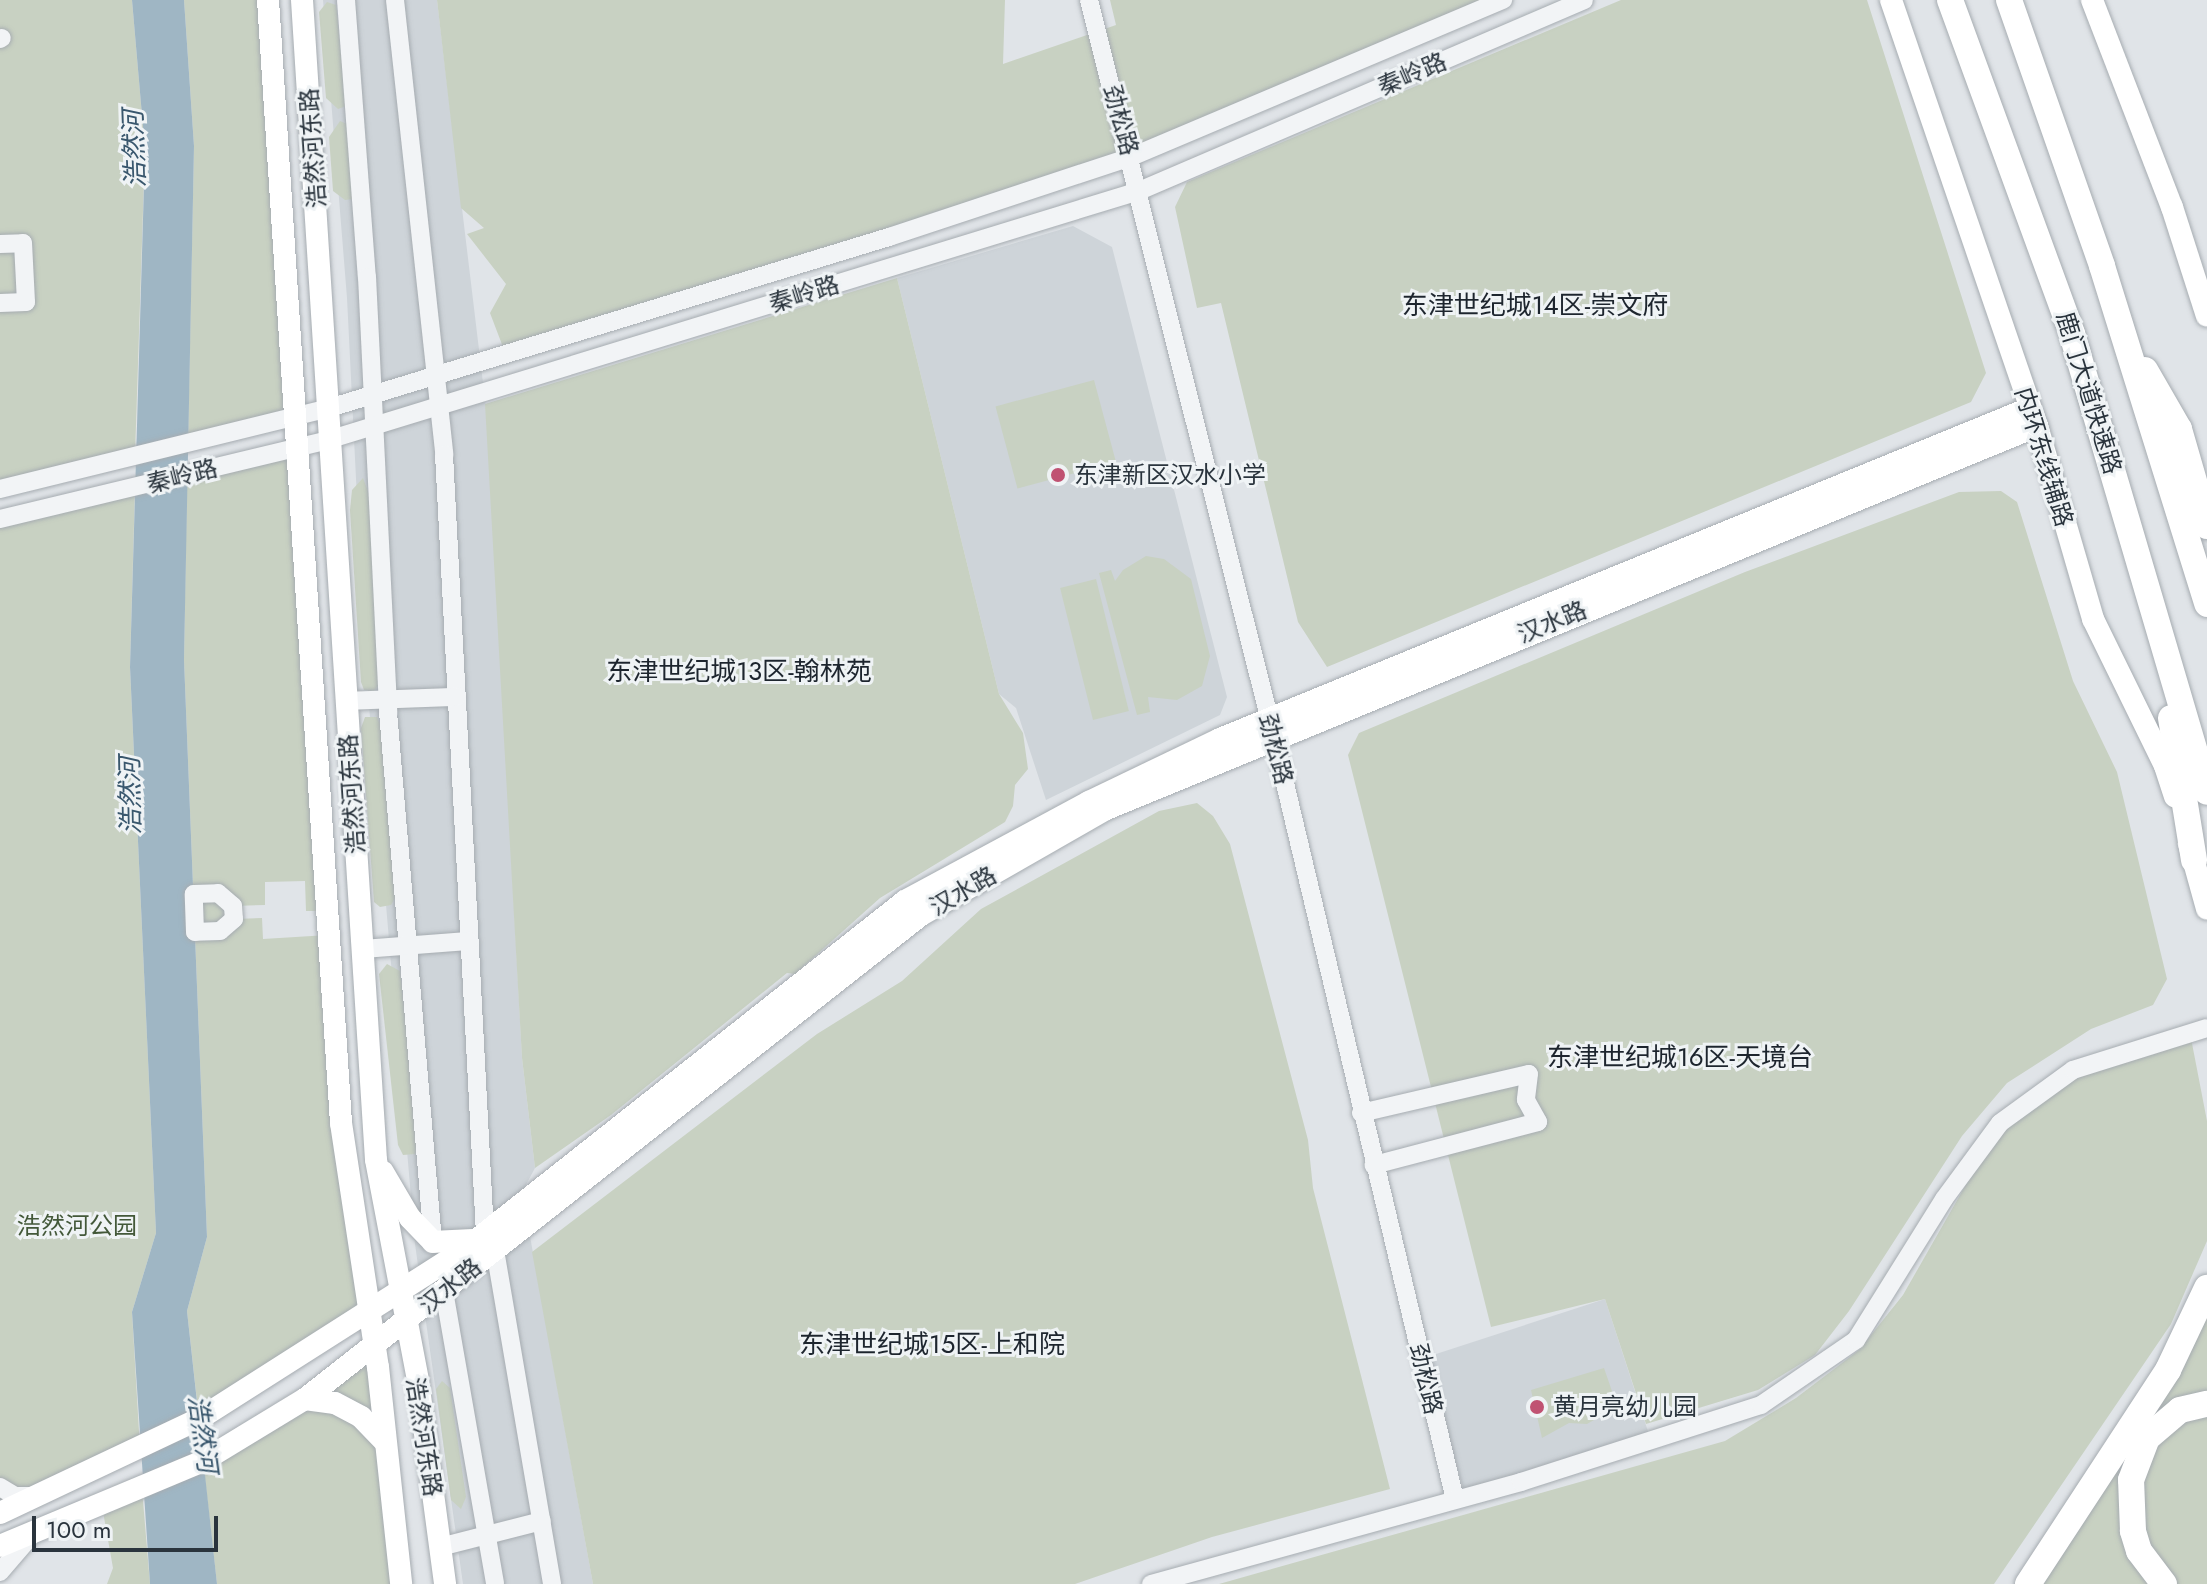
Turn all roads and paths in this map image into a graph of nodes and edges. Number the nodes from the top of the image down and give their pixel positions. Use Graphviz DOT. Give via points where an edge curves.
graph roads {
  1 [pos="268,0"];
  2 [pos="302,0"];
  3 [pos="346,0"];
  4 [pos="395,0"];
  5 [pos="1089,0"];
  6 [pos="1503,0"];
  7 [pos="1584,0"];
  8 [pos="1891,0"];
  9 [pos="1931,0"];
  10 [pos="1950,0"];
  11 [pos="2092,0"];
  12 [pos="2010,2"];
  13 [pos="1979,75"];
  14 [pos="1131,157"];
  15 [pos="1139,191"];
  16 [pos="0,244"];
  17 [pos="0,303"];
  18 [pos="2207,316"];
  19 [pos="2121,328"];
  20 [pos="436,377"];
  21 [pos="372,396"];
  22 [pos="439,406"];
  23 [pos="326,409"];
  24 [pos="295,417"];
  25 [pos="2033,417"];
  26 [pos="374,426"];
  27 [pos="328,440"];
  28 [pos="297,449"];
  29 [pos="0,489"];
  30 [pos="2119,493"];
  31 [pos="0,519"];
  32 [pos="2207,526"];
  33 [pos="2207,604"];
  34 [pos="457,697"];
  35 [pos="387,699"];
  36 [pos="346,701"];
  37 [pos="1272,728"];
  38 [pos="2207,792"];
  39 [pos="2194,860"];
  40 [pos="2207,909"];
  41 [pos="469,941"];
  42 [pos="408,946"];
  43 [pos="362,949"];
  44 [pos="2207,1028"];
  45 [pos="1361,1113"];
  46 [pos="376,1160"];
  47 [pos="1374,1165"];
  48 [pos="485,1241"];
  49 [pos="433,1242"];
  50 [pos="2207,1288"];
  51 [pos="397,1289"];
  52 [pos="444,1291"];
  53 [pos="367,1308"];
  54 [pos="403,1325"];
  55 [pos="374,1346"];
  56 [pos="298,1404"];
  57 [pos="2207,1404"];
  58 [pos="384,1441"];
  59 [pos="0,1487"];
  60 [pos="38,1496"];
  61 [pos="1455,1500"];
  62 [pos="0,1513"];
  63 [pos="542,1521"];
  64 [pos="36,1532"];
  65 [pos="487,1535"];
  66 [pos="0,1546"];
  67 [pos="440,1547"];
  68 [pos="0,1572"];
  69 [pos="401,1584"];
  70 [pos="445,1584"];
  71 [pos="495,1584"];
  72 [pos="552,1584"];
  73 [pos="1151,1584"];
  74 [pos="2028,1584"];
  75 [pos="2164,1584"];
  1 -- 24 [label="main road, 浩然河东路"];
  2 -- 23 [label="main road, 浩然河东路"];
  3 -- 21 [label="street"];
  4 -- 20 [label="street"];
  5 -- 14 [label="street, 劲松路"];
  6 -- 14 [label="street, 秦岭路"];
  7 -- 15 [label="street, 秦岭路"];
  8 -- 25 [label="main road, 内环东线辅路"];
  9 -- 13 [label="highway"];
  10 -- 13 [label="highway, 鹿门大道快速路"];
  11 -- 18 [label="main road" via="2172,207"];
  12 -- 19 [label="highway, 鹿门大道快速路"];
  13 -- 30 [label="highway, 鹿门大道快速路" via="2072,334"];
  14 -- 15 [label="street, 劲松路"];
  14 -- 20 [label="street, 秦岭路"];
  15 -- 22 [label="street, 秦岭路"];
  15 -- 37 [label="street, 劲松路"];
  16 -- 17 [label="street" via="23,243 26,302"];
  19 -- 32 [label="highway" via="2179,429"];
  19 -- 33 [label="highway, 鹿门大道快速路"];
  20 -- 21 [label="street, 秦岭路"];
  20 -- 22 [label="street"];
  21 -- 23 [label="street, 秦岭路"];
  21 -- 26 [label="street"];
  22 -- 26 [label="street, 秦岭路"];
  22 -- 34 [label="street"];
  23 -- 24 [label="street, 秦岭路"];
  23 -- 27 [label="main road, 浩然河东路"];
  24 -- 28 [label="main road, 浩然河东路"];
  24 -- 29 [label="street, 秦岭路"];
  25 -- 37 [label="main road, 汉水路"];
  25 -- 39 [label="main road, 内环东线辅路" via="2093,619 2165,766"];
  26 -- 27 [label="street, 秦岭路"];
  26 -- 35 [label="street"];
  27 -- 28 [label="street, 秦岭路"];
  27 -- 36 [label="main road, 浩然河东路"];
  28 -- 31 [label="street, 秦岭路"];
  28 -- 53 [label="main road, 浩然河东路" via="307,668 341,1123"];
  30 -- 38 [label="highway, 鹿门大道快速路"];
  30 -- 39 [label="highway" via="2133,595 2170,715"];
  34 -- 35 [label="street"];
  34 -- 41 [label="street"];
  35 -- 36 [label="street"];
  35 -- 42 [label="street"];
  36 -- 43 [label="main road, 浩然河东路"];
  37 -- 45 [label="street, 劲松路"];
  37 -- 48 [label="main road, 汉水路" via="1089,802 905,901"];
  39 -- 40 [label="main road, 内环东线辅路"];
  41 -- 42 [label="street"];
  41 -- 48 [label="street"];
  42 -- 43 [label="street"];
  42 -- 49 [label="street"];
  43 -- 46 [label="main road, 浩然河东路"];
  44 -- 61 [label="street" via="2073,1070 2000,1123 1944,1199 1856,1340 1761,1405"];
  45 -- 47 [label="street, 劲松路"];
  45 -- 47 [label="street" via="1529,1074 1526,1100 1538,1122"];
  46 -- 49 [label="main road" via="410,1218"];
  46 -- 51 [label="main road, 浩然河东路"];
  47 -- 61 [label="street, 劲松路"];
  48 -- 49 [label="main road"];
  48 -- 51 [label="main road, 汉水路"];
  48 -- 52 [label="main road, 汉水路"];
  48 -- 63 [label="street"];
  50 -- 74 [label="highway" via="2138,1420"];
  51 -- 53 [label="main road, 汉水路"];
  51 -- 54 [label="main road, 浩然河东路"];
  52 -- 54 [label="main road, 汉水路"];
  52 -- 65 [label="street"];
  53 -- 55 [label="main road, 浩然河东路"];
  53 -- 60 [label="main road, 汉水路" via="273,1376"];
  54 -- 55 [label="main road, 汉水路"];
  54 -- 67 [label="main road, 浩然河东路" via="418,1381"];
  55 -- 56 [label="main road, 汉水路"];
  55 -- 58 [label="main road, 浩然河东路"];
  56 -- 58 [label="main road" via="335,1403 361,1417"];
  56 -- 64 [label="main road, 汉水路" via="203,1461"];
  57 -- 75 [label="highway" via="2180,1410 2147,1438 2131,1480 2139,1551"];
  58 -- 69 [label="main road, 浩然河东路"];
  59 -- 60 [label="street" via="15,1496"];
  60 -- 62 [label="main road, 汉水路"];
  61 -- 73 [label="street"];
  63 -- 65 [label="street"];
  63 -- 72 [label="street"];
  64 -- 66 [label="main road, 汉水路"];
  64 -- 68 [label="street" via="15,1549"];
  65 -- 67 [label="street"];
  65 -- 71 [label="street"];
  67 -- 70 [label="main road, 浩然河东路"];
}
